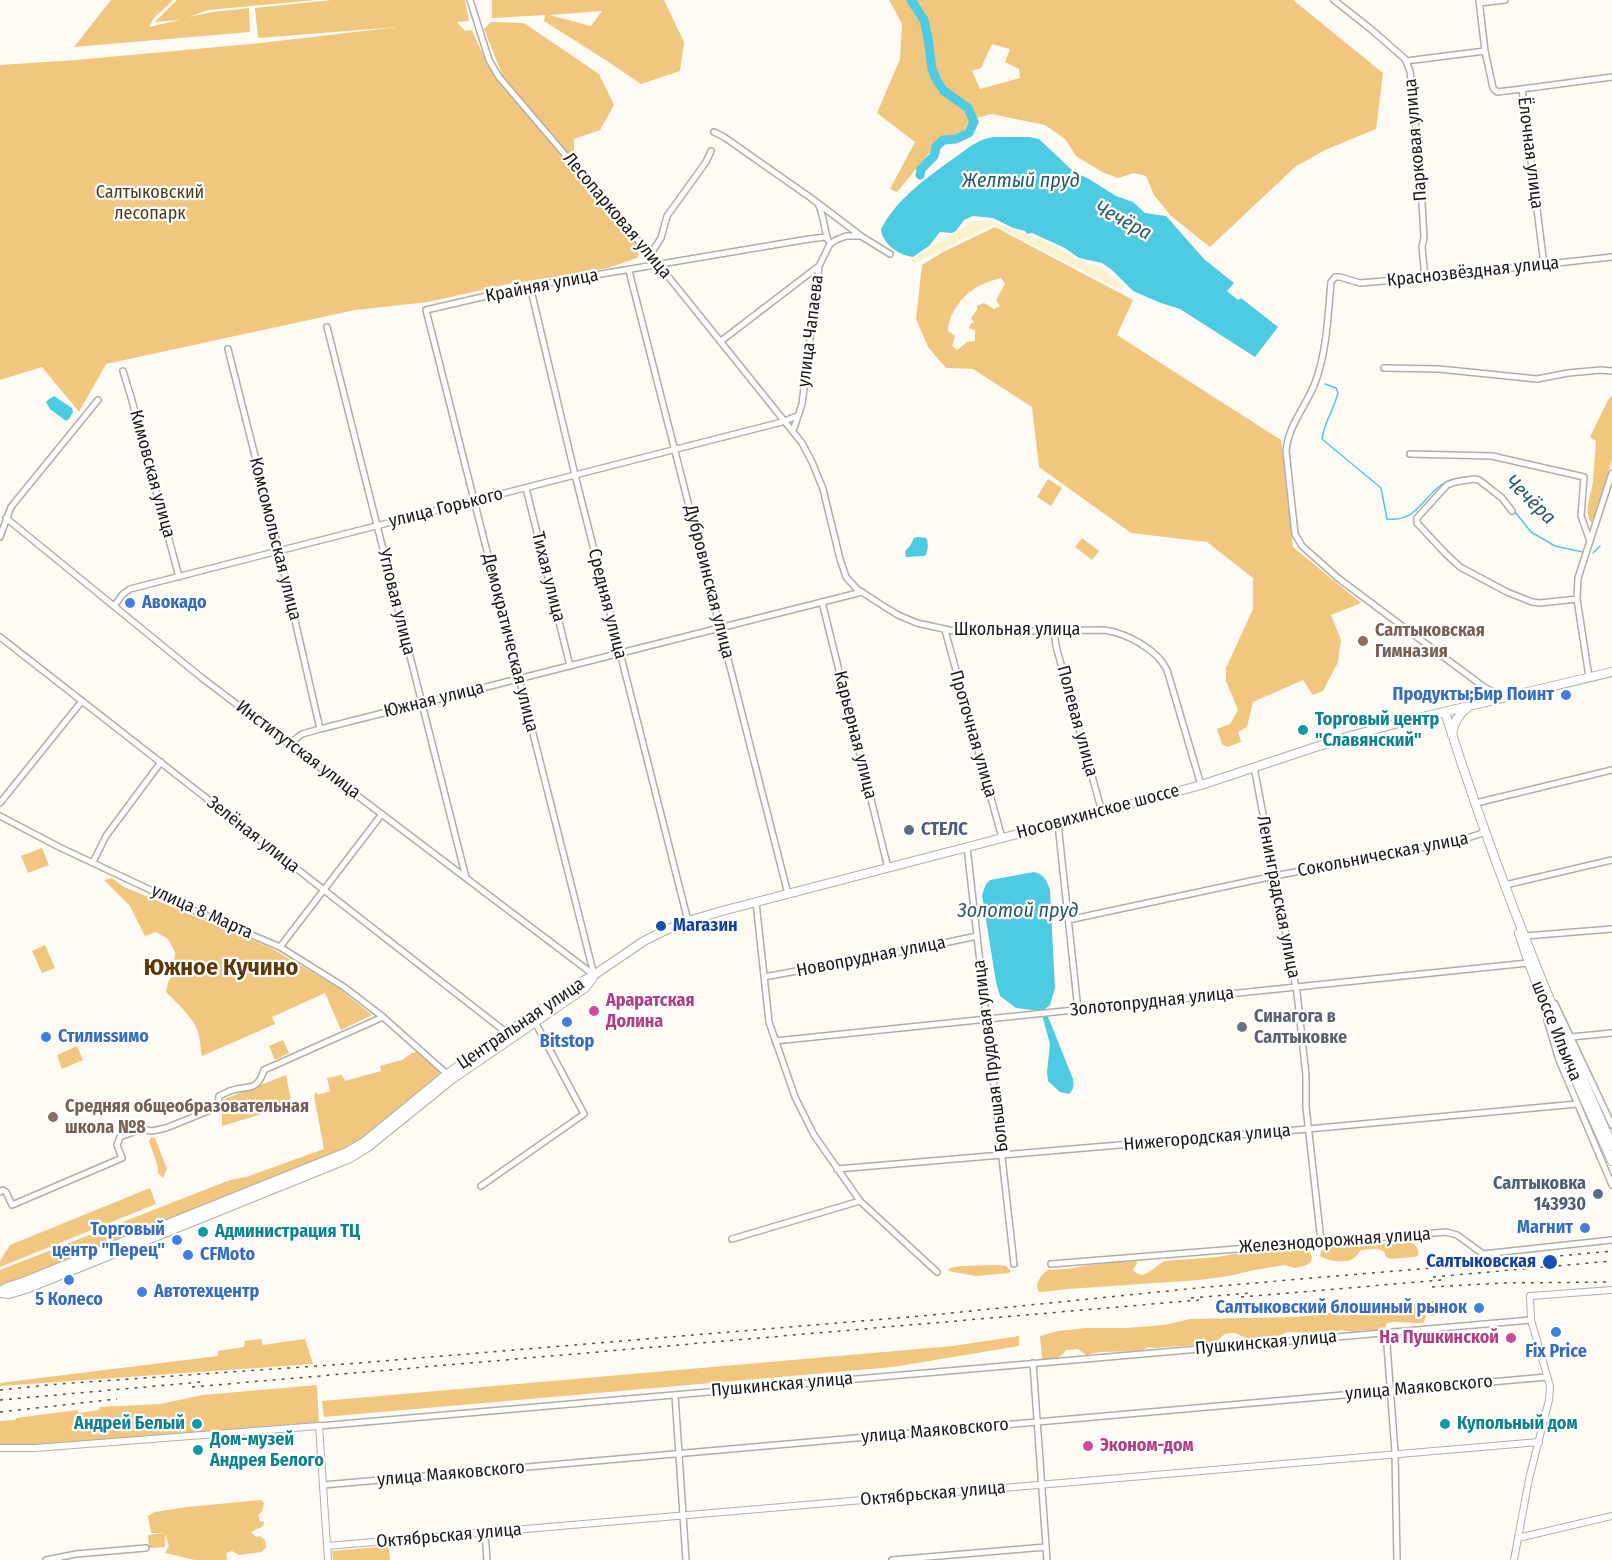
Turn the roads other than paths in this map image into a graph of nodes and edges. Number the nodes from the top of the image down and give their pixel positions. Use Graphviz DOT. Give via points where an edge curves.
graph roads {
  1 [pos="470,0"];
  2 [pos="1334,0"];
  3 [pos="1506,0"];
  4 [pos="1479,1"];
  5 [pos="1485,51"];
  6 [pos="1406,61"];
  7 [pos="1612,76"];
  8 [pos="1522,89"];
  9 [pos="714,132"];
  10 [pos="711,151"];
  11 [pos="818,203"];
  12 [pos="861,236"];
  13 [pos="826,237"];
  14 [pos="830,244"];
  15 [pos="890,254"];
  16 [pos="650,255"];
  17 [pos="1612,257"];
  18 [pos="658,265"];
  19 [pos="1544,265"];
  20 [pos="819,266"];
  21 [pos="629,271"];
  22 [pos="1425,278"];
  23 [pos="530,286"];
  24 [pos="426,310"];
  25 [pos="327,327"];
  26 [pos="721,341"];
  27 [pos="228,349"];
  28 [pos="1384,368"];
  29 [pos="123,371"];
  30 [pos="1612,371"];
  31 [pos="98,400"];
  32 [pos="797,416"];
  33 [pos="785,421"];
  34 [pos="794,431"];
  35 [pos="675,450"];
  36 [pos="1410,454"];
  37 [pos="1612,473"];
  38 [pos="575,475"];
  39 [pos="526,488"];
  40 [pos="475,501"];
  41 [pos="1512,511"];
  42 [pos="6,518"];
  43 [pos="377,526"];
  44 [pos="0,537"];
  45 [pos="1590,541"];
  46 [pos="279,551"];
  47 [pos="179,577"];
  48 [pos="862,592"];
  49 [pos="1577,599"];
  50 [pos="822,602"];
  51 [pos="114,606"];
  52 [pos="721,628"];
  53 [pos="945,630"];
  54 [pos="1054,630"];
  55 [pos="0,637"];
  56 [pos="620,653"];
  57 [pos="570,666"];
  58 [pos="1612,672"];
  59 [pos="1589,677"];
  60 [pos="519,678"];
  61 [pos="1484,687"];
  62 [pos="1504,698"];
  63 [pos="82,701"];
  64 [pos="422,703"];
  65 [pos="1472,705"];
  66 [pos="1444,712"];
  67 [pos="320,729"];
  68 [pos="1452,736"];
  69 [pos="289,744"];
  70 [pos="161,762"];
  71 [pos="1254,767"];
  72 [pos="1612,770"];
  73 [pos="1201,784"];
  74 [pos="0,803"];
  75 [pos="1476,803"];
  76 [pos="1102,812"];
  77 [pos="382,814"];
  78 [pos="0,816"];
  79 [pos="1058,824"];
  80 [pos="1486,832"];
  81 [pos="1002,838"];
  82 [pos="967,848"];
  83 [pos="1612,860"];
  84 [pos="93,862"];
  85 [pos="888,868"];
  86 [pos="1274,876"];
  87 [pos="466,878"];
  88 [pos="1505,885"];
  89 [pos="323,890"];
  90 [pos="788,894"];
  91 [pos="1510,897"];
  92 [pos="756,902"];
  93 [pos="1068,920"];
  94 [pos="688,921"];
  95 [pos="1612,929"];
  96 [pos="977,936"];
  97 [pos="1525,936"];
  98 [pos="280,947"];
  99 [pos="1528,963"];
  100 [pos="1538,974"];
  101 [pos="594,975"];
  102 [pos="764,977"];
  103 [pos="1296,987"];
  104 [pos="1539,989"];
  105 [pos="1078,1010"];
  106 [pos="383,1017"];
  107 [pos="987,1019"];
  108 [pos="535,1022"];
  109 [pos="507,1033"];
  110 [pos="1612,1033"];
  111 [pos="1571,1037"];
  112 [pos="775,1041"];
  113 [pos="447,1074"];
  114 [pos="1577,1104"];
  115 [pos="1612,1125"];
  116 [pos="1308,1129"];
  117 [pos="1612,1145"];
  118 [pos="1002,1155"];
  119 [pos="1612,1161"];
  120 [pos="837,1169"];
  121 [pos="1612,1185"];
  122 [pos="481,1186"];
  123 [pos="0,1192"];
  124 [pos="860,1201"];
  125 [pos="139,1239"];
  126 [pos="732,1239"];
  127 [pos="1612,1240"];
  128 [pos="1321,1241"];
  129 [pos="1014,1264"];
  130 [pos="1051,1264"];
  131 [pos="937,1272"];
  132 [pos="1612,1290"];
  133 [pos="0,1292"];
  134 [pos="1531,1320"];
  135 [pos="1386,1332"];
  136 [pos="1033,1363"];
  137 [pos="1547,1377"];
  138 [pos="1390,1390"];
  139 [pos="675,1395"];
  140 [pos="1037,1422"];
  141 [pos="319,1426"];
  142 [pos="1539,1442"];
  143 [pos="0,1448"];
  144 [pos="679,1454"];
  145 [pos="1395,1454"];
  146 [pos="1042,1484"];
  147 [pos="323,1485"];
  148 [pos="683,1515"];
  149 [pos="1612,1516"];
  150 [pos="485,1533"];
  151 [pos="1518,1538"];
  152 [pos="327,1546"];
  153 [pos="1046,1547"];
  154 [pos="146,1548"];
  155 [pos="76,1554"];
  156 [pos="46,1560"];
  157 [pos="82,1560"];
  158 [pos="328,1560"];
  159 [pos="487,1560"];
  160 [pos="686,1560"];
  161 [pos="891,1560"];
  162 [pos="1047,1560"];
  163 [pos="1397,1560"];
  164 [pos="1514,1560"];
  1 -- 16 [label="street, Лесопарковая улица" via="495,72"];
  2 -- 6 [label="street, Парковая улица"];
  3 -- 4 [label="street"];
  4 -- 5 [label="street, Ёлочная улица"];
  5 -- 6 [label="street"];
  5 -- 8 [label="street, Ёлочная улица" via="1493,88 1497,92"];
  6 -- 22 [label="street, Парковая улица" via="1420,168"];
  7 -- 8 [label="street"];
  8 -- 19 [label="street, Ёлочная улица"];
  9 -- 11 [label="street"];
  10 -- 16 [label="street" via="668,216"];
  11 -- 12 [label="street"];
  11 -- 13 [label="street"];
  12 -- 14 [label="street" via="840,237"];
  12 -- 15 [label="street"];
  13 -- 14 [label="street"];
  13 -- 18 [label="street, Крайняя улица"];
  14 -- 20 [label="street, улица Чапаева"];
  16 -- 18 [label="street, Лесопарковая улица"];
  17 -- 19 [label="street, Краснозвёздная улица"];
  18 -- 21 [label="street, Крайняя улица"];
  18 -- 26 [label="street, Лесопарковая улица"];
  19 -- 22 [label="street, Краснозвёздная улица"];
  20 -- 26 [label="street"];
  20 -- 32 [label="street, улица Чапаева" via="802,404"];
  21 -- 23 [label="street, Крайняя улица"];
  21 -- 35 [label="street, Дубровинская улица"];
  22 -- 61 [label="street, Краснозвёздная улица" via="1360,284 1335,277 1331,282 1315,383 1286,443 1295,534 1302,546 1338,578"];
  23 -- 24 [label="street, Крайняя улица"];
  23 -- 38 [label="street, Средняя улица"];
  24 -- 40 [label="street, Демократическая улица"];
  25 -- 43 [label="street, Угловая улица"];
  26 -- 33 [label="street, Лесопарковая улица"];
  27 -- 46 [label="street, Комсомольская улица"];
  28 -- 30 [label="street" via="1537,379 1601,369"];
  29 -- 47 [label="street, Кимовская улица"];
  31 -- 42 [label="street"];
  32 -- 33 [label="street"];
  32 -- 34 [label="street, улица Чапаева"];
  33 -- 34 [label="street, Школьная улица"];
  33 -- 35 [label="street, улица Горького"];
  34 -- 48 [label="street, Школьная улица" via="823,489 844,572"];
  35 -- 38 [label="street, улица Горького"];
  35 -- 52 [label="street, Дубровинская улица"];
  36 -- 45 [label="street" via="1492,456 1584,477 1581,516"];
  37 -- 45 [label="street"];
  38 -- 39 [label="street, улица Горького"];
  38 -- 56 [label="street, Средняя улица"];
  39 -- 40 [label="street, улица Горького"];
  39 -- 57 [label="street, Тихая улица"];
  40 -- 43 [label="street, улица Горького"];
  40 -- 60 [label="street, Демократическая улица"];
  41 -- 49 [label="street" via="1502,498 1473,479 1447,485 1417,522 1460,567 1507,592 1540,603"];
  42 -- 44 [label="street"];
  42 -- 51 [label="street, Институтская улица"];
  43 -- 46 [label="street, улица Горького"];
  43 -- 64 [label="street, Угловая улица"];
  45 -- 49 [label="street" via="1578,578"];
  46 -- 47 [label="street, улица Горького"];
  46 -- 67 [label="street, Комсомольская улица"];
  47 -- 51 [label="street, улица Горького" via="130,589"];
  48 -- 50 [label="street, Южная улица"];
  48 -- 53 [label="street, Школьная улица" via="908,619"];
  49 -- 59 [label="street"];
  50 -- 52 [label="street, Южная улица"];
  50 -- 85 [label="street, Карьерная улица"];
  51 -- 69 [label="street, Институтская улица"];
  52 -- 56 [label="street, Южная улица"];
  52 -- 90 [label="street, Дубровинская улица"];
  53 -- 54 [label="street, Школьная улица"];
  53 -- 81 [label="street, Проточная улица"];
  54 -- 73 [label="street, Школьная улица" via="1118,632 1160,658 1170,678"];
  54 -- 76 [label="street, Полевая улица"];
  55 -- 63 [label="street, Зелёная улица"];
  56 -- 57 [label="street, Южная улица"];
  56 -- 94 [label="street, Средняя улица"];
  57 -- 60 [label="street, Южная улица"];
  58 -- 59 [label="main road, Носовихинское шоссе"];
  59 -- 62 [label="main road, Носовихинское шоссе"];
  60 -- 64 [label="street, Южная улица"];
  60 -- 101 [label="street, Демократическая улица"];
  61 -- 62 [label="street"];
  61 -- 65 [label="street"];
  62 -- 65 [label="main road, Носовихинское шоссе"];
  63 -- 70 [label="street, Зелёная улица"];
  63 -- 74 [label="street"];
  64 -- 67 [label="street, Южная улица"];
  64 -- 87 [label="street, Угловая улица"];
  65 -- 66 [label="main road, Носовихинское шоссе"];
  65 -- 68 [label="main road" via="1459,716"];
  66 -- 68 [label="main road, шоссе Ильича"];
  66 -- 71 [label="main road, Носовихинское шоссе" via="1346,737"];
  67 -- 69 [label="street, Южная улица"];
  68 -- 75 [label="main road, шоссе Ильича"];
  69 -- 77 [label="street, Институтская улица"];
  70 -- 84 [label="street" via="106,836"];
  70 -- 89 [label="street, Зелёная улица"];
  71 -- 73 [label="main road, Носовихинское шоссе"];
  71 -- 86 [label="street, Ленинградская улица"];
  72 -- 75 [label="street"];
  73 -- 76 [label="main road, Носовихинское шоссе"];
  75 -- 80 [label="main road, шоссе Ильича"];
  76 -- 79 [label="main road, Носовихинское шоссе"];
  77 -- 87 [label="street, Институтская улица"];
  77 -- 89 [label="street"];
  78 -- 84 [label="street, улица 8 Марта"];
  79 -- 81 [label="main road, Носовихинское шоссе"];
  79 -- 93 [label="street"];
  80 -- 86 [label="street, Сокольническая улица" via="1458,841"];
  80 -- 88 [label="main road, шоссе Ильича"];
  81 -- 82 [label="main road, Носовихинское шоссе"];
  82 -- 85 [label="main road, Носовихинское шоссе"];
  82 -- 96 [label="street, Большая Прудовая улица"];
  83 -- 88 [label="street"];
  84 -- 98 [label="street, улица 8 Марта"];
  85 -- 90 [label="main road, Носовихинское шоссе"];
  86 -- 93 [label="street, Сокольническая улица"];
  86 -- 103 [label="street, Ленинградская улица"];
  87 -- 101 [label="street, Институтская улица"];
  88 -- 91 [label="main road, шоссе Ильича"];
  89 -- 98 [label="street"];
  89 -- 109 [label="street, Зелёная улица"];
  90 -- 92 [label="main road, Носовихинское шоссе"];
  91 -- 97 [label="main road, шоссе Ильича"];
  91 -- 99 [label="main road, шоссе Ильича"];
  92 -- 94 [label="main road, Носовихинское шоссе"];
  92 -- 102 [label="street"];
  93 -- 105 [label="street"];
  94 -- 101 [label="main road, Носовихинское шоссе" via="651,938"];
  95 -- 97 [label="street"];
  96 -- 102 [label="street, Новопрудная улица"];
  96 -- 107 [label="street, Большая Прудовая улица"];
  97 -- 100 [label="main road, шоссе Ильича"];
  98 -- 106 [label="street, улица 8 Марта"];
  99 -- 100 [label="main road, шоссе Ильича"];
  99 -- 103 [label="street, Золотопрудная улица"];
  100 -- 104 [label="main road, шоссе Ильича"];
  100 -- 111 [label="street"];
  100 -- 117 [label="main road, шоссе Ильича"];
  101 -- 108 [label="main road, Центральная улица" via="585,988"];
  101 -- 109 [label="main road, Центральная улица"];
  102 -- 112 [label="street"];
  103 -- 105 [label="street, Золотопрудная улица"];
  103 -- 116 [label="street, Ленинградская улица"];
  104 -- 114 [label="street"];
  104 -- 119 [label="main road, шоссе Ильича"];
  105 -- 107 [label="street, Золотопрудная улица"];
  106 -- 113 [label="street, улица 8 Марта"];
  106 -- 123 [label="street" via="264,1070 254,1086 236,1088 219,1096 213,1109 166,1128 141,1129 120,1137 117,1145 122,1158 12,1205 6,1192"];
  107 -- 112 [label="street, Золотопрудная улица"];
  107 -- 118 [label="street, Большая Прудовая улица"];
  108 -- 122 [label="street" via="584,1114"];
  108 -- 125 [label="main road, Центральная улица" via="350,1158"];
  109 -- 113 [label="main road, Центральная улица"];
  110 -- 111 [label="street"];
  111 -- 115 [label="street"];
  112 -- 120 [label="street" via="795,1096"];
  113 -- 125 [label="main road, Центральная улица" via="347,1152"];
  114 -- 116 [label="street, Нижегородская улица"];
  114 -- 121 [label="street"];
  116 -- 118 [label="street, Нижегородская улица"];
  116 -- 128 [label="street, Ленинградская улица"];
  118 -- 120 [label="street, Нижегородская улица"];
  118 -- 129 [label="street, Большая Прудовая улица"];
  120 -- 124 [label="street"];
  124 -- 126 [label="street"];
  124 -- 131 [label="street"];
  125 -- 133 [label="main road, Центральная улица"];
  127 -- 128 [label="street, Железнодорожная улица" via="1483,1254 1457,1235 1446,1232"];
  128 -- 130 [label="street, Железнодорожная улица"];
  132 -- 134 [label="street" via="1530,1296"];
  134 -- 135 [label="street, Пушкинская улица"];
  134 -- 137 [label="street"];
  135 -- 136 [label="street, Пушкинская улица"];
  135 -- 138 [label="street"];
  136 -- 139 [label="street, Пушкинская улица"];
  136 -- 140 [label="street"];
  137 -- 138 [label="street, улица Маяковского"];
  137 -- 142 [label="street" via="1550,1400"];
  138 -- 140 [label="street, улица Маяковского"];
  138 -- 145 [label="street"];
  139 -- 141 [label="street, Пушкинская улица"];
  139 -- 144 [label="street"];
  140 -- 144 [label="street, улица Маяковского"];
  140 -- 146 [label="street"];
  141 -- 143 [label="street, Пушкинская улица"];
  141 -- 147 [label="street"];
  142 -- 145 [label="street, Октябрьская улица"];
  142 -- 151 [label="street"];
  144 -- 147 [label="street, улица Маяковского"];
  144 -- 148 [label="street"];
  145 -- 146 [label="street, Октябрьская улица"];
  145 -- 163 [label="street"];
  146 -- 148 [label="street, Октябрьская улица"];
  146 -- 153 [label="street"];
  147 -- 152 [label="street"];
  148 -- 150 [label="street, Октябрьская улица"];
  148 -- 160 [label="street"];
  149 -- 151 [label="street"];
  150 -- 152 [label="street, Октябрьская улица"];
  150 -- 159 [label="street"];
  151 -- 164 [label="street"];
  152 -- 158 [label="street"];
  153 -- 161 [label="street"];
  153 -- 162 [label="street"];
  154 -- 155 [label="street"];
  155 -- 156 [label="street"];
  155 -- 157 [label="street"];
}
